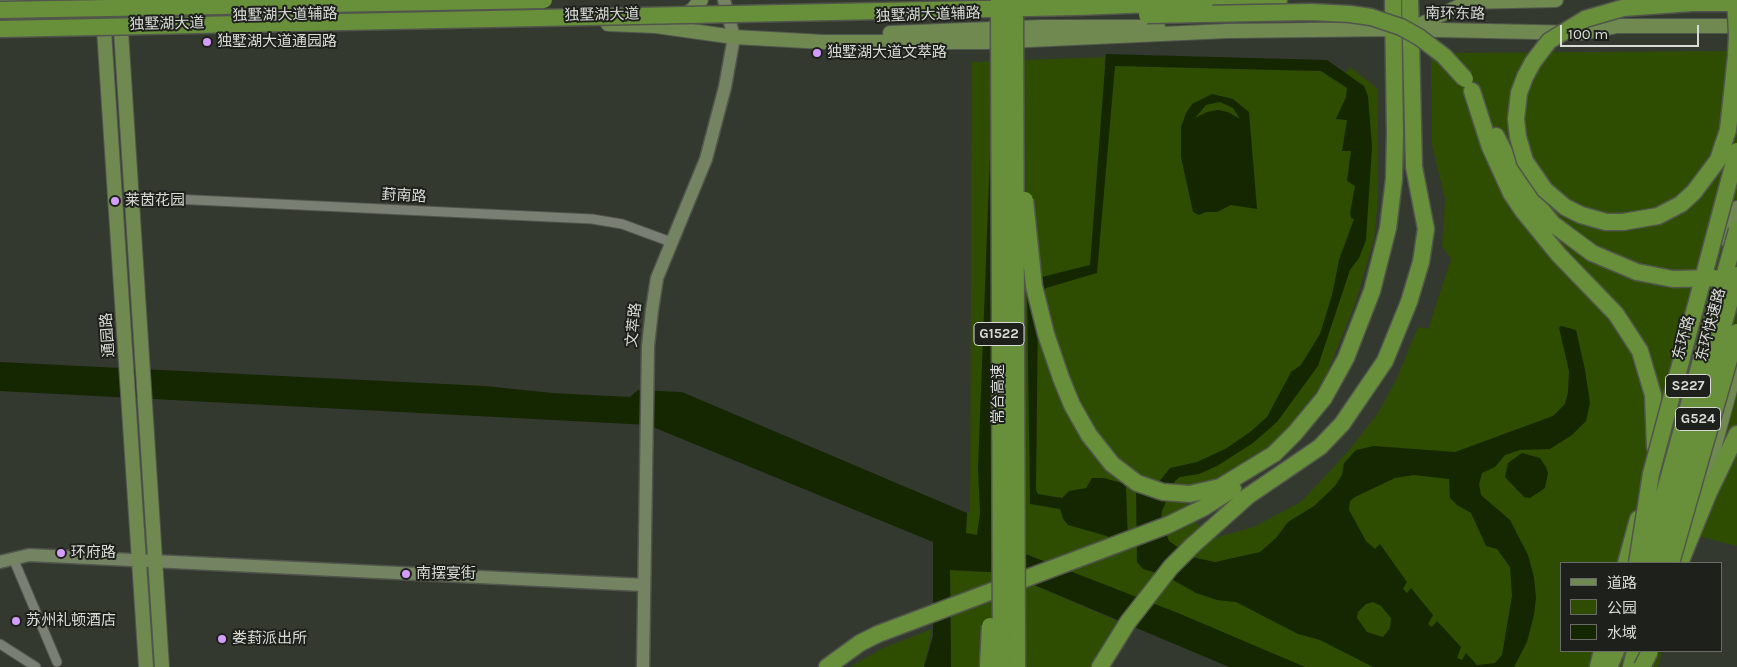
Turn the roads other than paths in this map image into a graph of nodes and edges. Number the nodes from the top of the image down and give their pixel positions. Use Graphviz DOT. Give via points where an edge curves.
graph roads {
  1 [pos="41,0"];
  2 [pos="299,0"];
  3 [pos="544,0"];
  4 [pos="724,0"];
  5 [pos="999,0"];
  6 [pos="1015,0"];
  7 [pos="1023,0"];
  8 [pos="1279,0"];
  9 [pos="1393,0"];
  10 [pos="1410,0"];
  11 [pos="1556,0"];
  12 [pos="0,1"];
  13 [pos="1736,1"];
  14 [pos="102,7"];
  15 [pos="119,7"];
  16 [pos="697,7"];
  17 [pos="0,10"];
  18 [pos="656,26"];
  19 [pos="1737,26"];
  20 [pos="0,28"];
  21 [pos="1402,29"];
  22 [pos="121,34"];
  23 [pos="103,35"];
  24 [pos="0,37"];
  25 [pos="734,37"];
  26 [pos="1472,91"];
  27 [pos="1737,152"];
  28 [pos="132,197"];
  29 [pos="1737,208"];
  30 [pos="1737,230"];
  31 [pos="671,242"];
  32 [pos="1737,275"];
  33 [pos="1737,304"];
  34 [pos="1737,332"];
  35 [pos="1737,364"];
  36 [pos="1737,434"];
  37 [pos="999,444"];
  38 [pos="1274,454"];
  39 [pos="1288,467"];
  40 [pos="1651,474"];
  41 [pos="1192,518"];
  42 [pos="1641,546"];
  43 [pos="13,558"];
  44 [pos="139,561"];
  45 [pos="1670,561"];
  46 [pos="0,562"];
  47 [pos="153,562"];
  48 [pos="1626,562"];
  49 [pos="1637,562"];
  50 [pos="1637,562"];
  51 [pos="1645,562"];
  52 [pos="644,585"];
  53 [pos="0,644"];
  54 [pos="1602,652"];
  55 [pos="1611,652"];
  56 [pos="1616,652"];
  57 [pos="1620,652"];
  58 [pos="1635,652"];
  59 [pos="1648,652"];
  60 [pos="57,662"];
  61 [pos="36,667"];
  62 [pos="146,667"];
  63 [pos="162,667"];
  64 [pos="643,667"];
  65 [pos="827,667"];
  66 [pos="837,667"];
  67 [pos="988,667"];
  68 [pos="1001,667"];
  69 [pos="1017,667"];
  70 [pos="1100,667"];
  71 [pos="1598,667"];
  72 [pos="1608,667"];
  73 [pos="1616,667"];
  74 [pos="1631,667"];
  75 [pos="1642,667"];
  1 -- 12 [label="main road"];
  2 -- 15 [label="main road" via="284,10"];
  3 -- 17 [label="highway, 独墅湖大道, bridge"];
  4 -- 25 [label="main road, 文萃路"];
  5 -- 37 [label="highway, 常台高速 / G1522, bridge"];
  6 -- 69 [label="highway, 常台高速 / G1522, bridge"];
  7 -- 38 [label="highway, bridge" via="1024,187 1033,277 1052,353 1081,422 1112,464 1128,477 1172,493 1197,494 1220,487"];
  8 -- 16 [label="highway, 独墅湖大道, bridge" via="1077,7"];
  9 -- 21 [label="highway"];
  10 -- 21 [label="highway"];
  11 -- 21 [label="main road" via="1468,2"];
  13 -- 13 [label="highway, bridge" via="1736,56 1729,122 1718,160 1688,198 1666,212 1641,221 1606,222 1581,215 1551,196 1539,184 1525,162 1516,119 1519,93 1525,77 1549,41 1585,19 1623,8"];
  14 -- 15 [label="main road"];
  14 -- 23 [label="main road, 通园路"];
  15 -- 22 [label="main road"];
  16 -- 18 [label="main road" via="676,20"];
  16 -- 20 [label="highway, 独墅湖大道, bridge"];
  16 -- 26 [label="highway, bridge" via="807,21 1350,14 1391,23 1419,37 1452,63"];
  18 -- 22 [label="main road, 独墅湖大道辅路" via="612,24"];
  18 -- 25 [label="main road, 独墅湖大道辅路"];
  19 -- 21 [label="main road, 南环东路" via="1613,27 1582,33"];
  21 -- 25 [label="main road, 独墅湖大道辅路, bridge" via="832,36 780,40"];
  21 -- 38 [label="highway" via="1392,206 1372,291 1338,375 1314,411"];
  21 -- 39 [label="highway" via="1414,167 1426,229 1421,262 1385,361 1362,397 1320,447"];
  22 -- 23 [label="main road, 独墅湖大道辅路"];
  22 -- 28 [label="main road"];
  23 -- 24 [label="main road, 独墅湖大道辅路"];
  23 -- 44 [label="main road, 通园路"];
  25 -- 31 [label="main road, 文萃路" via="711,142"];
  26 -- 32 [label="highway, bridge" via="1529,196 1548,220 1576,243 1614,264 1649,275 1697,279"];
  26 -- 40 [label="highway, bridge" via="1490,147 1523,211 1559,255 1616,314 1640,350 1651,381 1656,411"];
  27 -- 40 [label="highway, bridge"];
  28 -- 31 [label="street, 葑南路" via="592,219 622,224"];
  28 -- 47 [label="main road"];
  29 -- 42 [label="main road, 东环路 / S227"];
  30 -- 51 [label="highway, 东环快速路 / G524, bridge"];
  31 -- 52 [label="main road, 文萃路" via="654,291 648,346"];
  32 -- 45 [label="highway, 东环快速路 / G524, bridge"];
  33 -- 45 [label="main road, S227"];
  34 -- 45 [label="highway, bridge"];
  35 -- 45 [label="main road" via="1694,522"];
  36 -- 45 [label="highway"];
  37 -- 67 [label="highway, bridge"];
  37 -- 68 [label="highway, 常台高速 / G1522, bridge"];
  38 -- 41 [label="highway" via="1227,494"];
  39 -- 41 [label="highway"];
  39 -- 70 [label="highway" via="1248,496 1182,556 1128,622"];
  40 -- 48 [label="highway, bridge"];
  40 -- 49 [label="highway, bridge"];
  41 -- 65 [label="highway, bridge" via="878,634"];
  41 -- 66 [label="highway, bridge" via="1091,563 882,640"];
  42 -- 45 [label="main road"];
  42 -- 50 [label="main road, 东环路 / S227"];
  43 -- 44 [label="main road" via="29,555"];
  43 -- 46 [label="main road"];
  43 -- 60 [label="street"];
  44 -- 47 [label="main road"];
  44 -- 62 [label="main road, 通园路"];
  47 -- 52 [label="main road"];
  47 -- 63 [label="main road"];
  52 -- 64 [label="main road, 文萃路"];
  53 -- 61 [label="street"];
  54 -- 71 [label="highway"];
  55 -- 72 [label="main road"];
  56 -- 72 [label="highway"];
  57 -- 73 [label="highway"];
  58 -- 74 [label="highway"];
  59 -- 75 [label="highway, bridge"];
}
